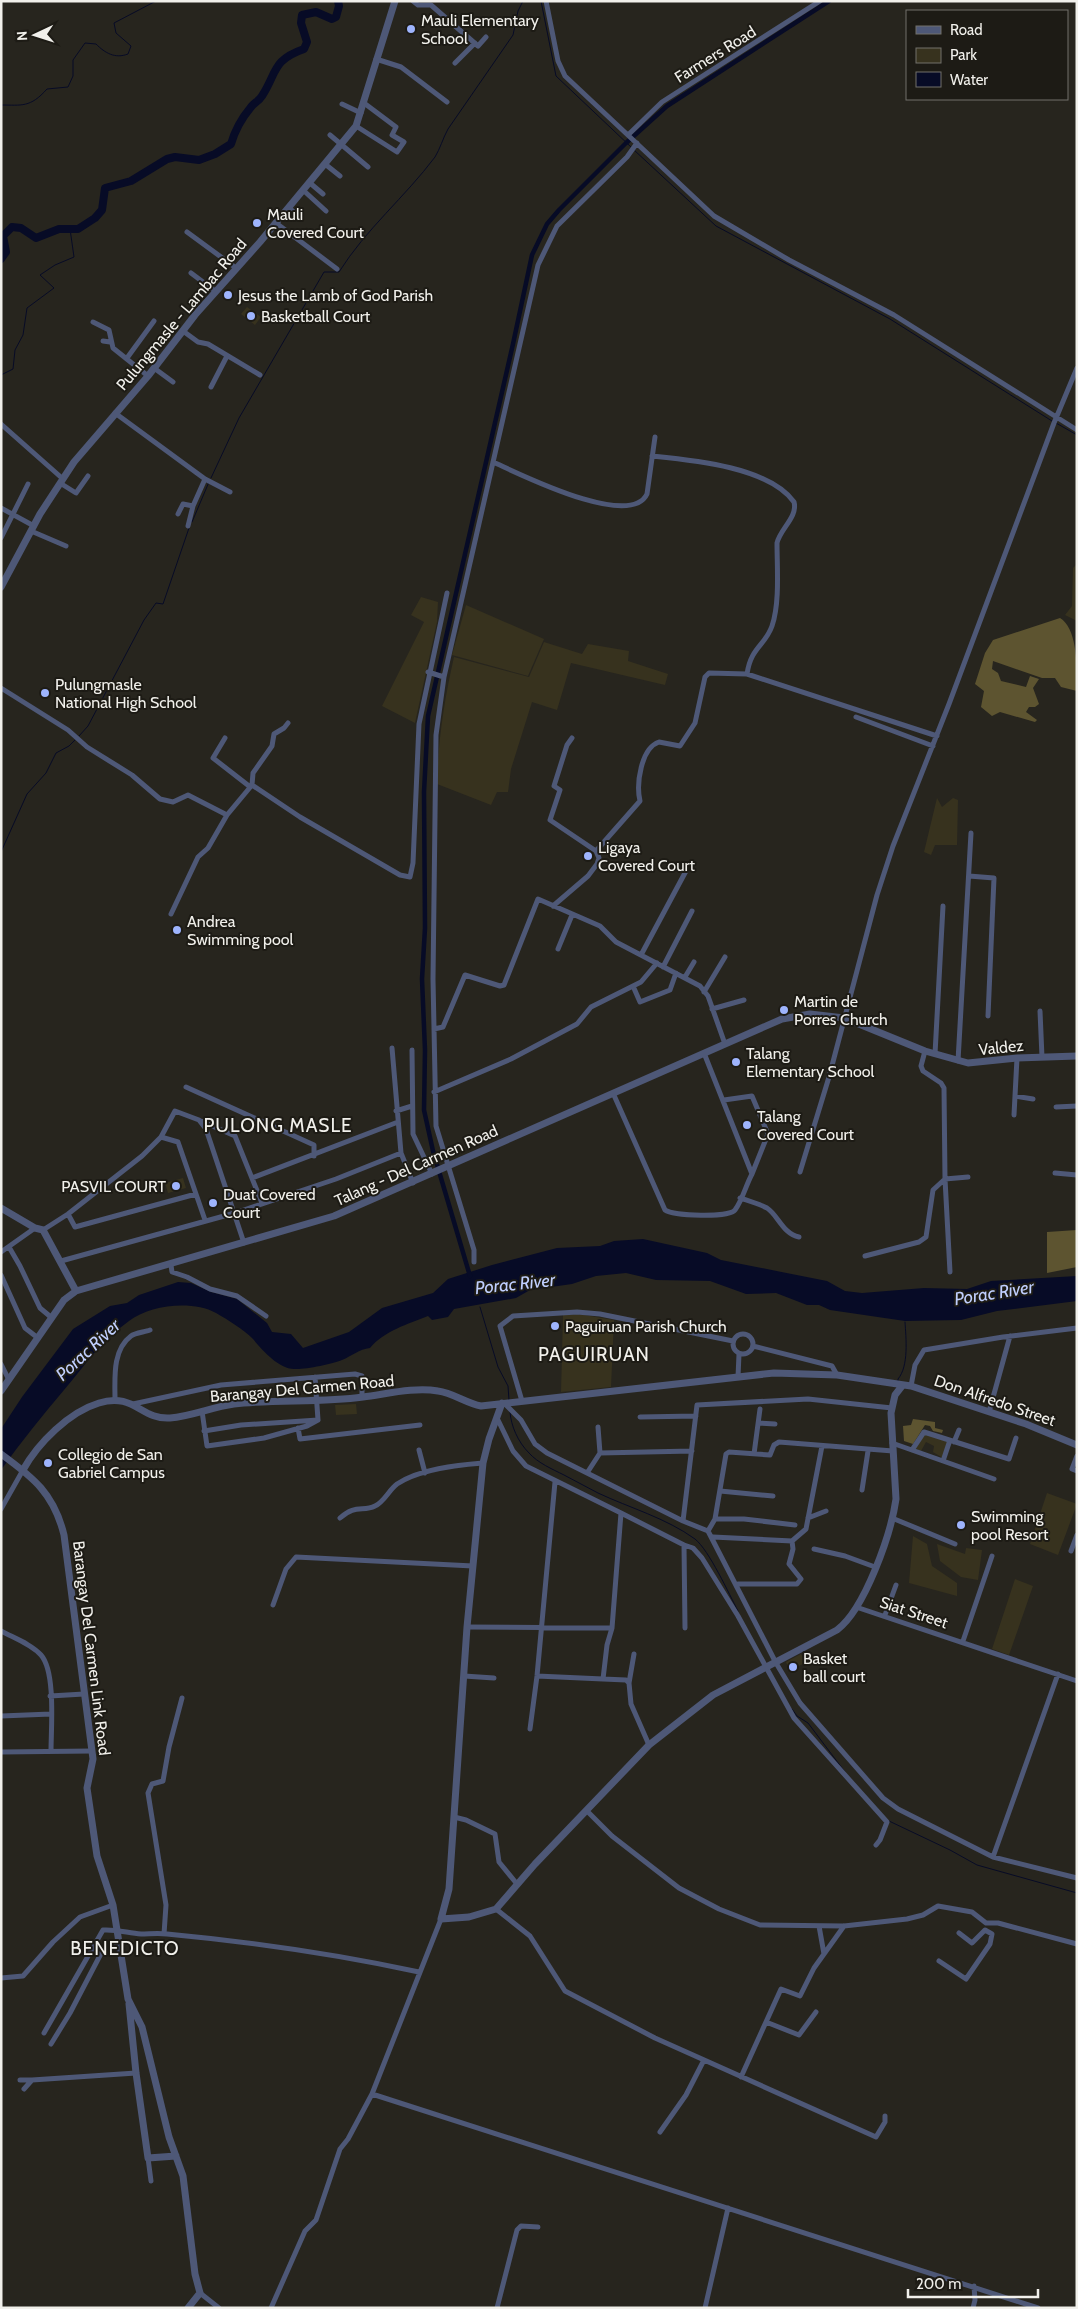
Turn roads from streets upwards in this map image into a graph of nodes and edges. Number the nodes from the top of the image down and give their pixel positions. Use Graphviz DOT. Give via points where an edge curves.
graph roads {
  1 [pos="395,1"];
  2 [pos="413,1"];
  3 [pos="546,1"];
  4 [pos="820,1"];
  5 [pos="486,37"];
  6 [pos="475,43"];
  7 [pos="376,59"];
  8 [pos="455,63"];
  9 [pos="447,102"];
  10 [pos="364,103"];
  11 [pos="342,104"];
  12 [pos="361,113"];
  13 [pos="356,126"];
  14 [pos="330,135"];
  15 [pos="629,136"];
  16 [pos="342,144"];
  17 [pos="636,145"];
  18 [pos="326,164"];
  19 [pos="368,167"];
  20 [pos="340,176"];
  21 [pos="310,183"];
  22 [pos="303,190"];
  23 [pos="323,194"];
  24 [pos="288,208"];
  25 [pos="326,211"];
  26 [pos="300,217"];
  27 [pos="276,223"];
  28 [pos="187,232"];
  29 [pos="236,268"];
  30 [pos="337,269"];
  31 [pos="191,273"];
  32 [pos="216,291"];
  33 [pos="154,321"];
  34 [pos="93,322"];
  35 [pos="183,330"];
  36 [pos="103,342"];
  37 [pos="110,342"];
  38 [pos="228,356"];
  39 [pos="127,358"];
  40 [pos="154,368"];
  41 [pos="1077,368"];
  42 [pos="260,375"];
  43 [pos="148,376"];
  44 [pos="173,382"];
  45 [pos="211,387"];
  46 [pos="115,413"];
  47 [pos="1055,420"];
  48 [pos="1,424"];
  49 [pos="1077,430"];
  50 [pos="655,437"];
  51 [pos="652,456"];
  52 [pos="493,462"];
  53 [pos="88,476"];
  54 [pos="61,481"];
  55 [pos="208,481"];
  56 [pos="28,484"];
  57 [pos="230,492"];
  58 [pos="193,506"];
  59 [pos="1,508"];
  60 [pos="178,514"];
  61 [pos="13,515"];
  62 [pos="188,526"];
  63 [pos="32,528"];
  64 [pos="1,538"];
  65 [pos="66,546"];
  66 [pos="1,587"];
  67 [pos="447,592"];
  68 [pos="430,673"];
  69 [pos="747,674"];
  70 [pos="443,676"];
  71 [pos="1,688"];
  72 [pos="856,717"];
  73 [pos="288,723"];
  74 [pos="937,736"];
  75 [pos="226,738"];
  76 [pos="572,738"];
  77 [pos="933,746"];
  78 [pos="251,785"];
  79 [pos="227,815"];
  80 [pos="971,833"];
  81 [pos="596,851"];
  82 [pos="686,871"];
  83 [pos="969,876"];
  84 [pos="553,906"];
  85 [pos="943,906"];
  86 [pos="692,911"];
  87 [pos="171,914"];
  88 [pos="572,914"];
  89 [pos="558,949"];
  90 [pos="641,955"];
  91 [pos="725,956"];
  92 [pos="694,962"];
  93 [pos="657,964"];
  94 [pos="664,967"];
  95 [pos="676,973"];
  96 [pos="685,977"];
  97 [pos="633,986"];
  98 [pos="704,992"];
  99 [pos="744,1000"];
  100 [pos="712,1009"];
  101 [pos="1040,1011"];
  102 [pos="988,1016"];
  103 [pos="844,1018"];
  104 [pos="434,1029"];
  105 [pos="874,1030"];
  106 [pos="725,1044"];
  107 [pos="392,1048"];
  108 [pos="412,1050"];
  109 [pos="925,1051"];
  110 [pos="704,1053"];
  111 [pos="936,1054"];
  112 [pos="1077,1056"];
  113 [pos="1042,1057"];
  114 [pos="1017,1058"];
  115 [pos="958,1061"];
  116 [pos="186,1087"];
  117 [pos="434,1092"];
  118 [pos="613,1093"];
  119 [pos="1015,1096"];
  120 [pos="1033,1099"];
  121 [pos="724,1100"];
  122 [pos="412,1106"];
  123 [pos="1077,1106"];
  124 [pos="1056,1107"];
  125 [pos="396,1111"];
  126 [pos="1014,1115"];
  127 [pos="199,1120"];
  128 [pos="398,1122"];
  129 [pos="162,1137"];
  130 [pos="401,1153"];
  131 [pos="314,1156"];
  132 [pos="445,1168"];
  133 [pos="800,1172"];
  134 [pos="434,1173"];
  135 [pos="1055,1173"];
  136 [pos="752,1174"];
  137 [pos="1077,1175"];
  138 [pos="968,1177"];
  139 [pos="252,1178"];
  140 [pos="945,1179"];
  141 [pos="413,1183"];
  142 [pos="196,1194"];
  143 [pos="740,1198"];
  144 [pos="262,1203"];
  145 [pos="2,1211"];
  146 [pos="235,1213"];
  147 [pos="68,1214"];
  148 [pos="205,1220"];
  149 [pos="39,1229"];
  150 [pos="799,1237"];
  151 [pos="244,1244"];
  152 [pos="9,1247"];
  153 [pos="1,1252"];
  154 [pos="865,1256"];
  155 [pos="60,1261"];
  156 [pos="474,1262"];
  157 [pos="170,1265"];
  158 [pos="950,1272"];
  159 [pos="1,1275"];
  160 [pos="76,1291"];
  161 [pos="266,1316"];
  162 [pos="52,1318"];
  163 [pos="1077,1328"];
  164 [pos="150,1330"];
  165 [pos="1010,1336"];
  166 [pos="38,1338"];
  167 [pos="732,1341"];
  168 [pos="753,1346"];
  169 [pos="739,1354"];
  170 [pos="1,1364"];
  171 [pos="836,1375"];
  172 [pos="315,1377"];
  173 [pos="738,1377"];
  174 [pos="9,1380"];
  175 [pos="902,1386"];
  176 [pos="911,1386"];
  177 [pos="1,1391"];
  178 [pos="362,1397"];
  179 [pos="116,1399"];
  180 [pos="317,1400"];
  181 [pos="519,1401"];
  182 [pos="132,1404"];
  183 [pos="506,1405"];
  184 [pos="892,1408"];
  185 [pos="760,1409"];
  186 [pos="202,1411"];
  187 [pos="989,1412"];
  188 [pos="696,1416"];
  189 [pos="640,1417"];
  190 [pos="318,1420"];
  191 [pos="498,1420"];
  192 [pos="759,1423"];
  193 [pos="775,1424"];
  194 [pos="420,1425"];
  195 [pos="598,1427"];
  196 [pos="298,1428"];
  197 [pos="959,1430"];
  198 [pos="204,1431"];
  199 [pos="1016,1438"];
  200 [pos="952,1441"];
  201 [pos="1077,1445"];
  202 [pos="822,1446"];
  203 [pos="892,1447"];
  204 [pos="418,1450"];
  205 [pos="912,1450"];
  206 [pos="692,1451"];
  207 [pos="868,1451"];
  208 [pos="600,1453"];
  209 [pos="1,1454"];
  210 [pos="754,1454"];
  211 [pos="1077,1456"];
  212 [pos="943,1461"];
  213 [pos="483,1463"];
  214 [pos="23,1470"];
  215 [pos="1077,1471"];
  216 [pos="425,1473"];
  217 [pos="587,1473"];
  218 [pos="994,1479"];
  219 [pos="555,1482"];
  220 [pos="862,1490"];
  221 [pos="720,1491"];
  222 [pos="773,1496"];
  223 [pos="1,1508"];
  224 [pos="826,1511"];
  225 [pos="621,1513"];
  226 [pos="340,1518"];
  227 [pos="808,1518"];
  228 [pos="892,1518"];
  229 [pos="715,1519"];
  230 [pos="683,1521"];
  231 [pos="795,1526"];
  232 [pos="708,1531"];
  233 [pos="1077,1535"];
  234 [pos="713,1538"];
  235 [pos="792,1541"];
  236 [pos="955,1544"];
  237 [pos="684,1545"];
  238 [pos="814,1549"];
  239 [pos="1071,1551"];
  240 [pos="992,1556"];
  241 [pos="473,1566"];
  242 [pos="875,1567"];
  243 [pos="738,1584"];
  244 [pos="896,1585"];
  245 [pos="273,1605"];
  246 [pos="856,1607"];
  247 [pos="885,1615"];
  248 [pos="541,1626"];
  249 [pos="467,1627"];
  250 [pos="612,1628"];
  251 [pos="685,1628"];
  252 [pos="1,1630"];
  253 [pos="963,1641"];
  254 [pos="634,1654"];
  255 [pos="775,1663"];
  256 [pos="766,1668"];
  257 [pos="1058,1674"];
  258 [pos="464,1676"];
  259 [pos="537,1676"];
  260 [pos="494,1678"];
  261 [pos="603,1679"];
  262 [pos="1077,1681"];
  263 [pos="629,1683"];
  264 [pos="84,1694"];
  265 [pos="50,1696"];
  266 [pos="182,1698"];
  267 [pos="51,1714"];
  268 [pos="1,1716"];
  269 [pos="530,1728"];
  270 [pos="650,1745"];
  271 [pos="92,1751"];
  272 [pos="1,1752"];
  273 [pos="51,1752"];
  274 [pos="587,1810"];
  275 [pos="454,1817"];
  276 [pos="876,1846"];
  277 [pos="993,1857"];
  278 [pos="1077,1878"];
  279 [pos="516,1884"];
  280 [pos="113,1905"];
  281 [pos="496,1909"];
  282 [pos="441,1919"];
  283 [pos="819,1926"];
  284 [pos="844,1926"];
  285 [pos="116,1929"];
  286 [pos="959,1933"];
  287 [pos="164,1934"];
  288 [pos="119,1942"];
  289 [pos="1077,1944"];
  290 [pos="824,1954"];
  291 [pos="939,1961"];
  292 [pos="420,1972"];
  293 [pos="1,1978"];
  294 [pos="128,1999"];
  295 [pos="816,2012"];
  296 [pos="766,2022"];
  297 [pos="44,2032"];
  298 [pos="51,2044"];
  299 [pos="704,2060"];
  300 [pos="136,2074"];
  301 [pos="741,2077"];
  302 [pos="20,2080"];
  303 [pos="32,2080"];
  304 [pos="24,2089"];
  305 [pos="372,2094"];
  306 [pos="886,2116"];
  307 [pos="660,2132"];
  308 [pos="176,2156"];
  309 [pos="148,2158"];
  310 [pos="150,2181"];
  311 [pos="728,2208"];
  312 [pos="538,2228"];
  313 [pos="974,2286"];
  314 [pos="200,2293"];
  315 [pos="188,2308"];
  316 [pos="219,2308"];
  317 [pos="271,2308"];
  318 [pos="497,2308"];
  319 [pos="705,2308"];
  320 [pos="973,2308"];
  321 [pos="1038,2308"];
  1 -- 7 [label="street, Pulungmasle - Lambac Road"];
  2 -- 6 [label="street" via="419,5 431,5"];
  3 -- 15 [label="street" via="560,70"];
  4 -- 15 [label="street, Farmers Road" via="662,102"];
  5 -- 6 [label="street" via="478,46"];
  6 -- 8 [label="street"];
  7 -- 9 [label="street" via="401,67"];
  7 -- 10 [label="street, Pulungmasle - Lambac Road"];
  10 -- 12 [label="street, Pulungmasle - Lambac Road"];
  10 -- 13 [label="street" via="396,127 392,135 404,142 398,152"];
  11 -- 12 [label="street"];
  12 -- 13 [label="street, Pulungmasle - Lambac Road"];
  13 -- 16 [label="street, Pulungmasle - Lambac Road"];
  14 -- 16 [label="street"];
  15 -- 17 [label="street"];
  16 -- 18 [label="street, Pulungmasle - Lambac Road"];
  16 -- 19 [label="street"];
  17 -- 47 [label="street" via="725,224 894,315"];
  17 -- 52 [label="street" via="558,226 548,242 530,294"];
  18 -- 20 [label="street"];
  18 -- 21 [label="street, Pulungmasle - Lambac Road"];
  21 -- 22 [label="street, Pulungmasle - Lambac Road"];
  21 -- 23 [label="street"];
  22 -- 24 [label="street, Pulungmasle - Lambac Road"];
  22 -- 25 [label="street"];
  24 -- 26 [label="street"];
  24 -- 27 [label="street, Pulungmasle - Lambac Road"];
  27 -- 29 [label="street, Pulungmasle - Lambac Road"];
  27 -- 30 [label="street"];
  28 -- 29 [label="street"];
  29 -- 32 [label="street, Pulungmasle - Lambac Road"];
  31 -- 32 [label="street"];
  32 -- 35 [label="street, Pulungmasle - Lambac Road"];
  33 -- 39 [label="street"];
  34 -- 37 [label="street" via="109,330"];
  35 -- 38 [label="street" via="198,342"];
  35 -- 40 [label="street, Pulungmasle - Lambac Road"];
  36 -- 37 [label="street"];
  37 -- 39 [label="street"];
  38 -- 42 [label="street"];
  38 -- 45 [label="street"];
  39 -- 43 [label="street"];
  40 -- 43 [label="street, Pulungmasle - Lambac Road"];
  40 -- 44 [label="street"];
  41 -- 47 [label="street"];
  43 -- 46 [label="street, Pulungmasle - Lambac Road"];
  46 -- 54 [label="street, Pulungmasle - Lambac Road"];
  46 -- 55 [label="street"];
  47 -- 49 [label="street"];
  47 -- 74 [label="street"];
  48 -- 54 [label="street"];
  50 -- 51 [label="street"];
  51 -- 52 [label="street" via="645,499 624,506 582,500"];
  51 -- 69 [label="street" via="730,468 773,485 794,502 794,514 777,543 774,621 769,634 750,658"];
  52 -- 70 [label="street"];
  53 -- 54 [label="street" via="76,493"];
  54 -- 63 [label="street, Pulungmasle - Lambac Road"];
  55 -- 57 [label="street"];
  55 -- 58 [label="street"];
  56 -- 61 [label="street"];
  58 -- 60 [label="street" via="183,504"];
  58 -- 62 [label="street"];
  59 -- 61 [label="street"];
  61 -- 63 [label="street"];
  61 -- 64 [label="street"];
  63 -- 65 [label="street"];
  63 -- 66 [label="street, Pulungmasle - Lambac Road"];
  67 -- 68 [label="street"];
  68 -- 70 [label="street"];
  68 -- 78 [label="street" via="416,751 410,878 300,817"];
  69 -- 74 [label="street"];
  69 -- 81 [label="street" via="713,672 706,675 692,729 680,746 660,742 650,749 640,778 640,801"];
  70 -- 104 [label="street" via="434,771"];
  71 -- 79 [label="street" via="138,779 160,799 172,802 188,795"];
  72 -- 77 [label="street"];
  73 -- 78 [label="street" via="274,734 272,746 253,773"];
  74 -- 77 [label="street"];
  75 -- 78 [label="street" via="212,758"];
  76 -- 81 [label="street" via="567,744 554,786 560,790 550,820"];
  77 -- 103 [label="street" via="877,895"];
  78 -- 79 [label="street"];
  79 -- 87 [label="street" via="208,848 198,857"];
  80 -- 83 [label="street"];
  81 -- 84 [label="street" via="599,860 595,868"];
  82 -- 90 [label="street"];
  83 -- 102 [label="street" via="994,878"];
  83 -- 115 [label="street"];
  84 -- 88 [label="street"];
  84 -- 104 [label="street" via="538,899 504,985 465,976 443,1027"];
  85 -- 111 [label="street"];
  86 -- 94 [label="street"];
  88 -- 89 [label="street"];
  88 -- 90 [label="street" via="600,926 616,942"];
  90 -- 93 [label="street"];
  91 -- 98 [label="street"];
  92 -- 96 [label="street"];
  93 -- 94 [label="street"];
  93 -- 97 [label="street"];
  94 -- 95 [label="street"];
  95 -- 96 [label="street"];
  95 -- 97 [label="street" via="670,990 640,1002"];
  96 -- 98 [label="street"];
  97 -- 117 [label="street" via="591,1007 577,1024 511,1059"];
  98 -- 100 [label="street"];
  99 -- 100 [label="street"];
  100 -- 106 [label="street"];
  101 -- 113 [label="street"];
  103 -- 105 [label="street, Talang - Del Carmen Road"];
  103 -- 106 [label="street, Talang - Del Carmen Road" via="810,1014 782,1019"];
  103 -- 133 [label="street"];
  104 -- 117 [label="street"];
  105 -- 109 [label="street, Valdez"];
  106 -- 110 [label="street, Talang - Del Carmen Road"];
  107 -- 125 [label="street"];
  108 -- 122 [label="street"];
  109 -- 111 [label="street, Valdez"];
  109 -- 140 [label="street" via="923,1071 944,1088"];
  110 -- 118 [label="street, Talang - Del Carmen Road"];
  110 -- 121 [label="street"];
  111 -- 115 [label="street, Valdez"];
  112 -- 113 [label="street, Valdez"];
  113 -- 114 [label="street, Valdez"];
  114 -- 115 [label="street, Valdez" via="981,1064"];
  114 -- 119 [label="street"];
  116 -- 131 [label="street" via="314,1145"];
  117 -- 132 [label="street" via="436,1126"];
  118 -- 132 [label="street, Talang - Del Carmen Road"];
  118 -- 143 [label="street" via="665,1210 685,1215 729,1214 735,1210"];
  119 -- 120 [label="street"];
  119 -- 126 [label="street"];
  121 -- 136 [label="street"];
  121 -- 136 [label="street" via="752,1096 768,1134"];
  122 -- 125 [label="street"];
  122 -- 134 [label="street" via="413,1134"];
  123 -- 124 [label="street"];
  125 -- 128 [label="street"];
  127 -- 129 [label="street" via="175,1112"];
  127 -- 139 [label="street" via="235,1136"];
  127 -- 146 [label="street" via="206,1129"];
  128 -- 130 [label="street"];
  128 -- 131 [label="street"];
  129 -- 142 [label="street" via="178,1142"];
  129 -- 147 [label="street"];
  130 -- 141 [label="street"];
  130 -- 144 [label="street"];
  131 -- 139 [label="street"];
  132 -- 134 [label="street, Talang - Del Carmen Road"];
  132 -- 156 [label="street" via="474,1250"];
  134 -- 141 [label="street, Talang - Del Carmen Road"];
  135 -- 137 [label="street"];
  136 -- 143 [label="street"];
  138 -- 140 [label="street"];
  139 -- 144 [label="street"];
  140 -- 154 [label="street" via="933,1190 926,1237 919,1242"];
  140 -- 158 [label="street"];
  141 -- 151 [label="street, Talang - Del Carmen Road" via="334,1216"];
  142 -- 147 [label="street" via="76,1227"];
  142 -- 148 [label="street"];
  143 -- 150 [label="street" via="769,1209 778,1224"];
  144 -- 146 [label="street"];
  145 -- 149 [label="street"];
  146 -- 148 [label="street"];
  146 -- 151 [label="street"];
  147 -- 149 [label="street"];
  148 -- 155 [label="street"];
  149 -- 152 [label="street"];
  149 -- 155 [label="street"];
  151 -- 157 [label="street, Talang - Del Carmen Road"];
  152 -- 153 [label="street"];
  152 -- 162 [label="street" via="40,1308"];
  155 -- 160 [label="street"];
  157 -- 160 [label="street, Talang - Del Carmen Road"];
  157 -- 161 [label="street" via="172,1272 210,1289 238,1296"];
  159 -- 166 [label="street" via="25,1328"];
  160 -- 162 [label="street, Talang - Del Carmen Road" via="67,1296"];
  162 -- 166 [label="street, Talang - Del Carmen Road"];
  163 -- 165 [label="street"];
  164 -- 179 [label="street" via="131,1336 118,1354"];
  165 -- 176 [label="street" via="924,1350 915,1365"];
  165 -- 187 [label="street"];
  166 -- 174 [label="street, Talang - Del Carmen Road"];
  167 -- 168 [label="street" via="738,1334 746,1333 752,1338"];
  167 -- 169 [label="street"];
  167 -- 181 [label="street" via="600,1314 578,1312 513,1316 500,1326"];
  168 -- 169 [label="street" via="748,1353"];
  168 -- 171 [label="street" via="832,1366"];
  169 -- 173 [label="street"];
  170 -- 174 [label="street"];
  171 -- 173 [label="street, Don Alfredo Street" via="774,1372"];
  171 -- 175 [label="street, Don Alfredo Street"];
  172 -- 178 [label="street" via="361,1374"];
  172 -- 180 [label="street"];
  172 -- 182 [label="street" via="221,1385"];
  173 -- 181 [label="street, Barangay Del Carmen Road"];
  174 -- 177 [label="street, Talang - Del Carmen Road"];
  175 -- 176 [label="street, Don Alfredo Street"];
  175 -- 184 [label="street" via="894,1395"];
  176 -- 187 [label="street, Don Alfredo Street"];
  178 -- 180 [label="street, Barangay Del Carmen Road"];
  178 -- 183 [label="street, Barangay Del Carmen Road" via="429,1390 481,1406"];
  179 -- 182 [label="street, Barangay Del Carmen Road"];
  179 -- 214 [label="street" via="81,1411 30,1457"];
  180 -- 186 [label="street, Barangay Del Carmen Road" via="234,1404"];
  180 -- 190 [label="street"];
  181 -- 183 [label="street, Barangay Del Carmen Road"];
  182 -- 186 [label="street, Barangay Del Carmen Road" via="159,1418"];
  183 -- 191 [label="street"];
  183 -- 217 [label="street" via="521,1420 535,1444"];
  184 -- 188 [label="street" via="783,1399 697,1405"];
  184 -- 203 [label="street"];
  185 -- 192 [label="street"];
  186 -- 198 [label="street"];
  187 -- 201 [label="street, Don Alfredo Street"];
  188 -- 189 [label="street"];
  188 -- 206 [label="street"];
  190 -- 196 [label="street"];
  190 -- 198 [label="street"];
  191 -- 213 [label="street"];
  191 -- 219 [label="street" via="513,1451 526,1466"];
  192 -- 193 [label="street"];
  192 -- 210 [label="street"];
  194 -- 196 [label="street" via="300,1439"];
  195 -- 208 [label="street"];
  196 -- 198 [label="street" via="264,1438 207,1446"];
  197 -- 200 [label="street"];
  199 -- 200 [label="street" via="1010,1459"];
  200 -- 205 [label="street" via="924,1432"];
  200 -- 212 [label="street"];
  202 -- 207 [label="street"];
  202 -- 210 [label="street" via="780,1442 774,1445 770,1455"];
  202 -- 227 [label="street"];
  203 -- 205 [label="street"];
  203 -- 207 [label="street"];
  203 -- 228 [label="street" via="896,1499"];
  204 -- 216 [label="street"];
  205 -- 212 [label="street"];
  206 -- 208 [label="street"];
  206 -- 230 [label="street"];
  207 -- 220 [label="street"];
  208 -- 217 [label="street"];
  209 -- 214 [label="street, Barangay Del Carmen Link Road"];
  210 -- 221 [label="street" via="726,1454"];
  211 -- 215 [label="street" via="1072,1469"];
  212 -- 218 [label="street"];
  213 -- 216 [label="street" via="454,1465"];
  213 -- 241 [label="street"];
  214 -- 223 [label="street"];
  214 -- 264 [label="street, Barangay Del Carmen Link Road" via="48,1495 61,1522"];
  216 -- 226 [label="street" via="398,1484 375,1506 352,1509"];
  217 -- 230 [label="street"];
  219 -- 225 [label="street"];
  219 -- 248 [label="street"];
  221 -- 222 [label="street"];
  221 -- 229 [label="street"];
  224 -- 227 [label="street"];
  225 -- 237 [label="street"];
  225 -- 250 [label="street"];
  227 -- 235 [label="street" via="806,1530"];
  228 -- 236 [label="street"];
  228 -- 242 [label="street"];
  229 -- 231 [label="street" via="744,1519"];
  229 -- 232 [label="street"];
  230 -- 232 [label="street"];
  232 -- 234 [label="street"];
  233 -- 239 [label="street"];
  234 -- 235 [label="street"];
  234 -- 243 [label="street"];
  235 -- 243 [label="street" via="793,1550 788,1564 801,1579 797,1584"];
  237 -- 251 [label="street"];
  237 -- 256 [label="street" via="702,1558"];
  238 -- 242 [label="street"];
  240 -- 253 [label="street"];
  241 -- 245 [label="street" via="296,1557 286,1569"];
  241 -- 249 [label="street"];
  242 -- 246 [label="street"];
  243 -- 255 [label="street"];
  244 -- 247 [label="street"];
  246 -- 247 [label="street, Siat Street"];
  246 -- 255 [label="street" via="847,1622 837,1630"];
  247 -- 253 [label="street, Siat Street"];
  248 -- 249 [label="street"];
  248 -- 250 [label="street"];
  248 -- 259 [label="street"];
  249 -- 258 [label="street"];
  250 -- 261 [label="street"];
  252 -- 265 [label="street" via="36,1650 44,1660"];
  253 -- 257 [label="street, Siat Street"];
  254 -- 263 [label="street"];
  255 -- 256 [label="street"];
  255 -- 277 [label="street" via="800,1703 883,1798 898,1809"];
  256 -- 270 [label="street" via="713,1695"];
  256 -- 276 [label="street" via="794,1718 887,1822"];
  257 -- 262 [label="street, Siat Street"];
  257 -- 277 [label="street"];
  258 -- 260 [label="street"];
  258 -- 275 [label="street"];
  259 -- 261 [label="street"];
  259 -- 269 [label="street"];
  261 -- 263 [label="street" via="626,1680"];
  263 -- 270 [label="street" via="631,1704"];
  264 -- 265 [label="street"];
  264 -- 271 [label="street, Barangay Del Carmen Link Road"];
  265 -- 267 [label="street"];
  266 -- 287 [label="street" via="163,1781 152,1784 148,1793 166,1905"];
  267 -- 268 [label="street"];
  267 -- 273 [label="street"];
  270 -- 274 [label="street"];
  271 -- 273 [label="street"];
  271 -- 280 [label="street, Barangay Del Carmen Link Road" via="93,1767 87,1782 87,1797 97,1856"];
  272 -- 273 [label="street"];
  274 -- 279 [label="street"];
  274 -- 283 [label="street" via="612,1836 679,1888 719,1908 760,1925"];
  275 -- 279 [label="street" via="496,1834 499,1862"];
  275 -- 282 [label="street" via="449,1888"];
  277 -- 278 [label="street"];
  279 -- 281 [label="street"];
  280 -- 285 [label="street, Barangay Del Carmen Link Road"];
  280 -- 293 [label="street" via="80,1917 58,1936 23,1976"];
  281 -- 282 [label="street" via="469,1918"];
  281 -- 299 [label="street" via="530,1936 565,1991"];
  282 -- 292 [label="street"];
  283 -- 284 [label="street"];
  283 -- 290 [label="street"];
  284 -- 289 [label="street" via="907,1919 938,1906 972,1912 986,1923 998,1923"];
  284 -- 290 [label="street"];
  285 -- 287 [label="street"];
  285 -- 288 [label="street, Barangay Del Carmen Link Road"];
  285 -- 297 [label="street" via="103,1930"];
  286 -- 291 [label="street" via="972,1943 984,1930 992,1934 990,1944 966,1979"];
  287 -- 292 [label="street" via="260,1944"];
  288 -- 294 [label="street, Barangay Del Carmen Link Road"];
  288 -- 298 [label="street" via="106,1944"];
  290 -- 296 [label="street" via="800,1996 781,1989"];
  292 -- 305 [label="street"];
  294 -- 300 [label="street"];
  294 -- 308 [label="street, Barangay Del Carmen Link Road" via="142,2027"];
  295 -- 296 [label="street" via="799,2035"];
  296 -- 301 [label="street"];
  299 -- 301 [label="street"];
  299 -- 307 [label="street" via="686,2095"];
  300 -- 303 [label="street"];
  300 -- 309 [label="street"];
  301 -- 306 [label="street" via="876,2137"];
  302 -- 303 [label="street"];
  303 -- 304 [label="street"];
  305 -- 311 [label="street"];
  305 -- 317 [label="street" via="340,2149 316,2220 305,2231"];
  308 -- 309 [label="street"];
  308 -- 314 [label="street, Barangay Del Carmen Link Road" via="183,2176"];
  309 -- 310 [label="street"];
  311 -- 313 [label="street"];
  311 -- 319 [label="street"];
  312 -- 318 [label="street" via="522,2226 517,2230"];
  313 -- 320 [label="street"];
  313 -- 321 [label="street"];
  314 -- 315 [label="street"];
  314 -- 316 [label="street"];
}
